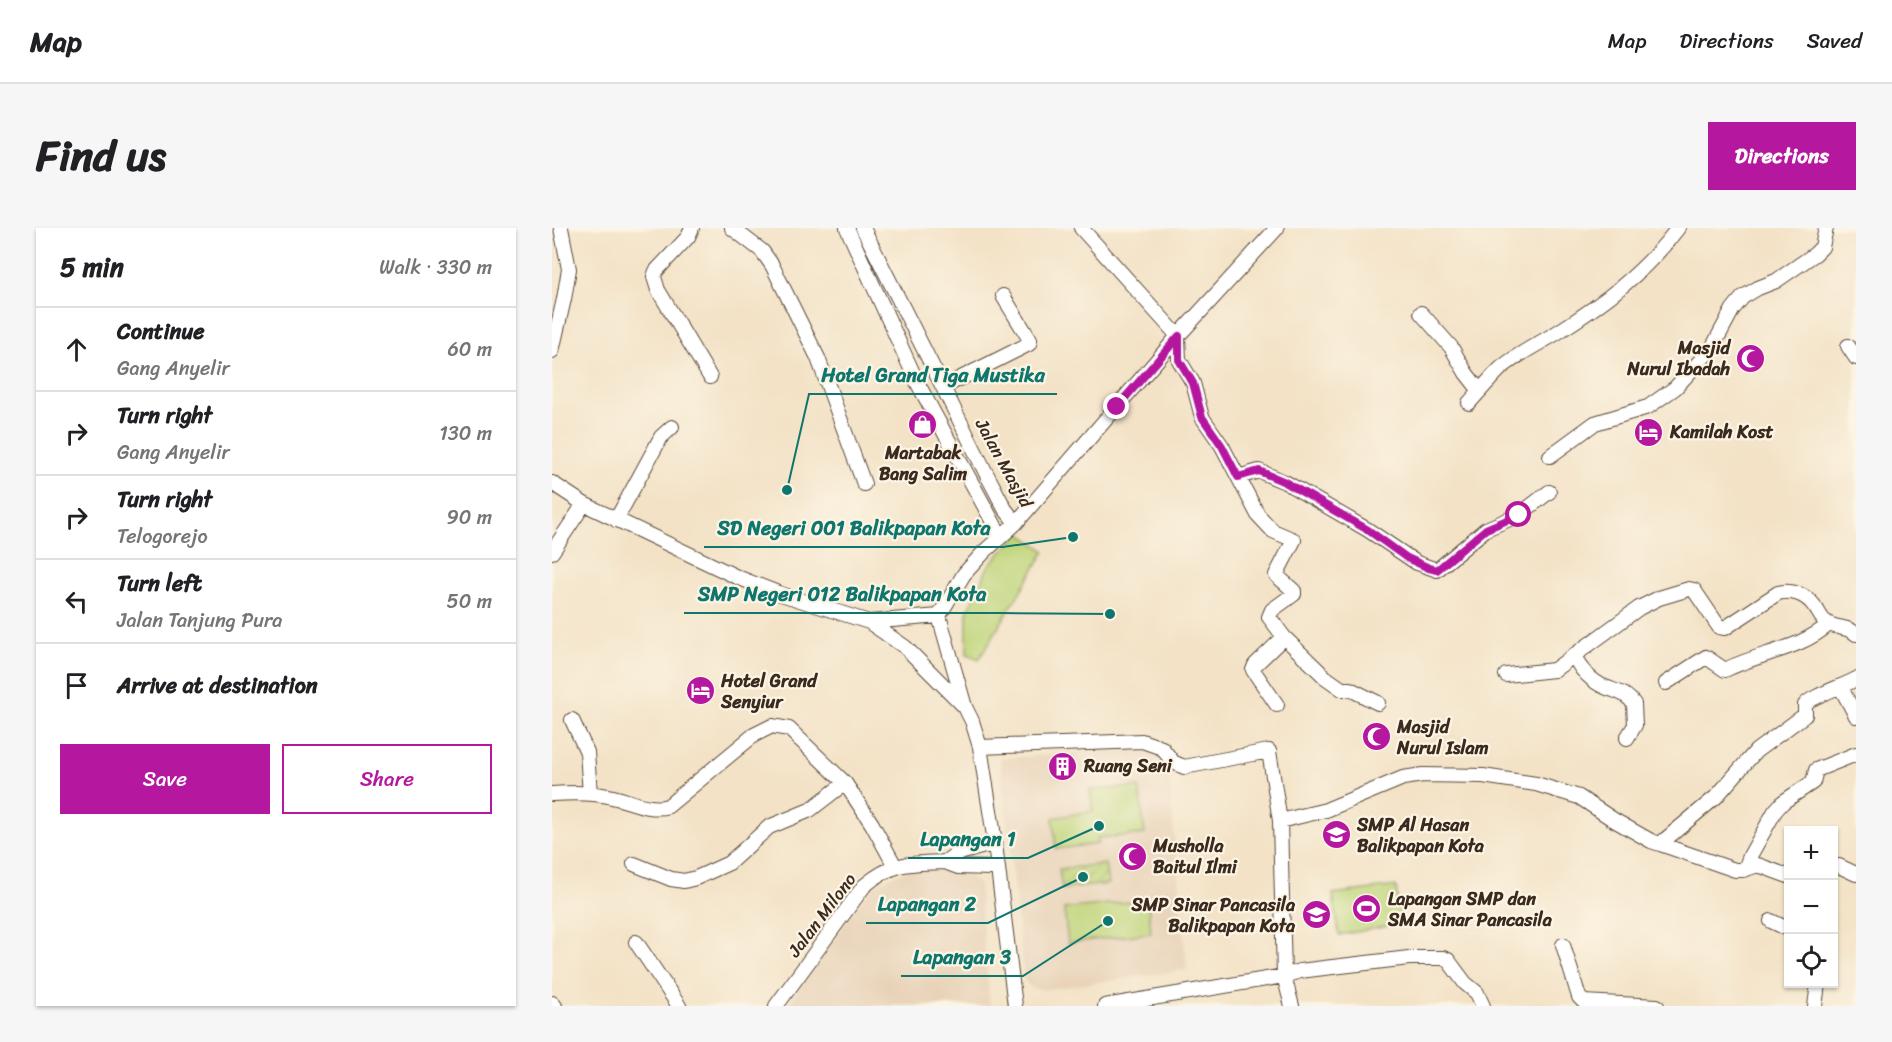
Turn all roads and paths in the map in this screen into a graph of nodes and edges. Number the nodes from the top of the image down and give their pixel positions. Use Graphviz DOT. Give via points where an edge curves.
graph roads {
  1 [pos="561,228"];
  2 [pos="692,228"];
  3 [pos="732,228"];
  4 [pos="847,228"];
  5 [pos="863,228"];
  6 [pos="1277,228"];
  7 [pos="1678,228"];
  8 [pos="1826,228"];
  9 [pos="1084,229"];
  10 [pos="1004,296"];
  11 [pos="1421,313"];
  12 [pos="1179,336"];
  13 [pos="1848,346"];
  14 [pos="552,351"];
  15 [pos="1856,358"];
  16 [pos="710,377"];
  17 [pos="943,387"];
  18 [pos="1480,391"];
  19 [pos="1468,403"];
  20 [pos="672,426"];
  21 [pos="1550,456"];
  22 [pos="1238,477"];
  23 [pos="552,483"];
  24 [pos="864,484"];
  25 [pos="1549,492"];
  26 [pos="584,504"];
  27 [pos="616,520"];
  28 [pos="1016,523"];
  29 [pos="1001,537"];
  30 [pos="552,552"];
  31 [pos="939,616"];
  32 [pos="870,622"];
  33 [pos="1829,624"];
  34 [pos="1856,634"];
  35 [pos="1284,637"];
  36 [pos="1576,656"];
  37 [pos="1506,675"];
  38 [pos="1856,680"];
  39 [pos="1666,683"];
  40 [pos="1841,688"];
  41 [pos="1378,703"];
  42 [pos="1277,705"];
  43 [pos="966,710"];
  44 [pos="1856,716"];
  45 [pos="573,720"];
  46 [pos="1627,738"];
  47 [pos="980,747"];
  48 [pos="1856,754"];
  49 [pos="845,783"];
  50 [pos="552,794"];
  51 [pos="590,794"];
  52 [pos="1280,821"];
  53 [pos="1660,844"];
  54 [pos="991,856"];
  55 [pos="945,862"];
  56 [pos="634,864"];
  57 [pos="895,866"];
  58 [pos="1838,866"];
  59 [pos="1745,869"];
  60 [pos="1856,874"];
  61 [pos="1784,875"];
  62 [pos="1771,921"];
  63 [pos="1784,927"];
  64 [pos="636,942"];
  65 [pos="1563,945"];
  66 [pos="1284,976"];
  67 [pos="1817,988"];
  68 [pos="679,1006"];
  69 [pos="776,1006"];
  70 [pos="1007,1006"];
  71 [pos="1015,1006"];
  72 [pos="1105,1006"];
  73 [pos="1292,1006"];
  74 [pos="1483,1006"];
  75 [pos="1657,1006"];
  76 [pos="1815,1006"];
  1 -- 14 [label="street" via="569,269"];
  2 -- 16 [label="street" via="654,277"];
  3 -- 24 [label="street" via="762,251 772,265 818,358"];
  4 -- 29 [label="street, Jalan Masjid" via="917,382"];
  5 -- 17 [label="street, Jalan Masjid"];
  6 -- 12 [label="street"];
  7 -- 18 [label="street" via="1626,285 1501,368"];
  8 -- 21 [label="street" via="1822,247 1815,254 1776,281 1743,297 1712,348 1675,388 1648,407 1595,423"];
  9 -- 12 [label="street"];
  10 -- 17 [label="street" via="1029,344"];
  11 -- 18 [label="street" via="1451,347"];
  12 -- 22 [label="street" via="1179,360 1193,383 1202,417"];
  12 -- 28 [label="street"];
  13 -- 15 [label="street"];
  17 -- 28 [label="street, Jalan Masjid" via="995,491"];
  18 -- 19 [label="street"];
  20 -- 27 [label="street" via="661,437"];
  22 -- 25 [label="street" via="1259,471 1285,482 1368,530 1407,558 1437,570 1486,529 1519,515"];
  22 -- 35 [label="street" via="1258,515 1273,531 1294,540 1276,575 1294,594 1269,614"];
  23 -- 26 [label="street"];
  26 -- 27 [label="street"];
  26 -- 30 [label="street"];
  27 -- 32 [label="street" via="736,577"];
  28 -- 29 [label="street"];
  29 -- 31 [label="street" via="964,574"];
  31 -- 32 [label="street"];
  31 -- 43 [label="street"];
  32 -- 43 [label="street" via="905,647"];
  33 -- 34 [label="street"];
  33 -- 36 [label="street" via="1806,598 1785,591 1725,628 1719,627 1694,590 1689,589 1640,608"];
  33 -- 39 [label="street" via="1795,645 1725,670 1706,657"];
  35 -- 41 [label="street" via="1342,689"];
  35 -- 42 [label="street" via="1253,670"];
  36 -- 37 [label="street" via="1554,670"];
  36 -- 46 [label="street" via="1577,663 1595,682 1621,692 1634,704 1635,725"];
  38 -- 40 [label="street"];
  40 -- 44 [label="street"];
  40 -- 53 [label="street" via="1807,702 1805,715 1756,751 1716,797"];
  43 -- 47 [label="street"];
  43 -- 54 [label="street"];
  45 -- 51 [label="street" via="587,752"];
  47 -- 52 [label="street" via="1142,741 1162,748 1173,762 1184,767 1269,751"];
  47 -- 54 [label="street"];
  48 -- 59 [label="street" via="1816,770 1813,782 1783,801"];
  49 -- 51 [label="street" via="789,729 772,726 754,735 668,806 654,808"];
  49 -- 56 [label="street" via="810,810 769,827 729,863 696,878 671,879"];
  49 -- 57 [label="street"];
  50 -- 51 [label="street"];
  52 -- 53 [label="street" via="1326,810 1403,778 1483,777 1536,784 1579,797"];
  52 -- 66 [label="street"];
  53 -- 59 [label="street" via="1727,869"];
  54 -- 55 [label="street" via="956,854"];
  54 -- 55 [label="street" via="958,867"];
  54 -- 70 [label="street"];
  54 -- 71 [label="street"];
  55 -- 57 [label="street, Jalan Milono"];
  57 -- 69 [label="street, Jalan Milono" via="864,886"];
  58 -- 60 [label="street"];
  59 -- 61 [label="street" via="1758,865"];
  62 -- 63 [label="street"];
  64 -- 68 [label="street"];
  65 -- 75 [label="street" via="1584,1002"];
  66 -- 72 [label="street"];
  66 -- 73 [label="street"];
  66 -- 74 [label="street" via="1410,958 1443,958 1477,993"];
  67 -- 76 [label="street"];
}
